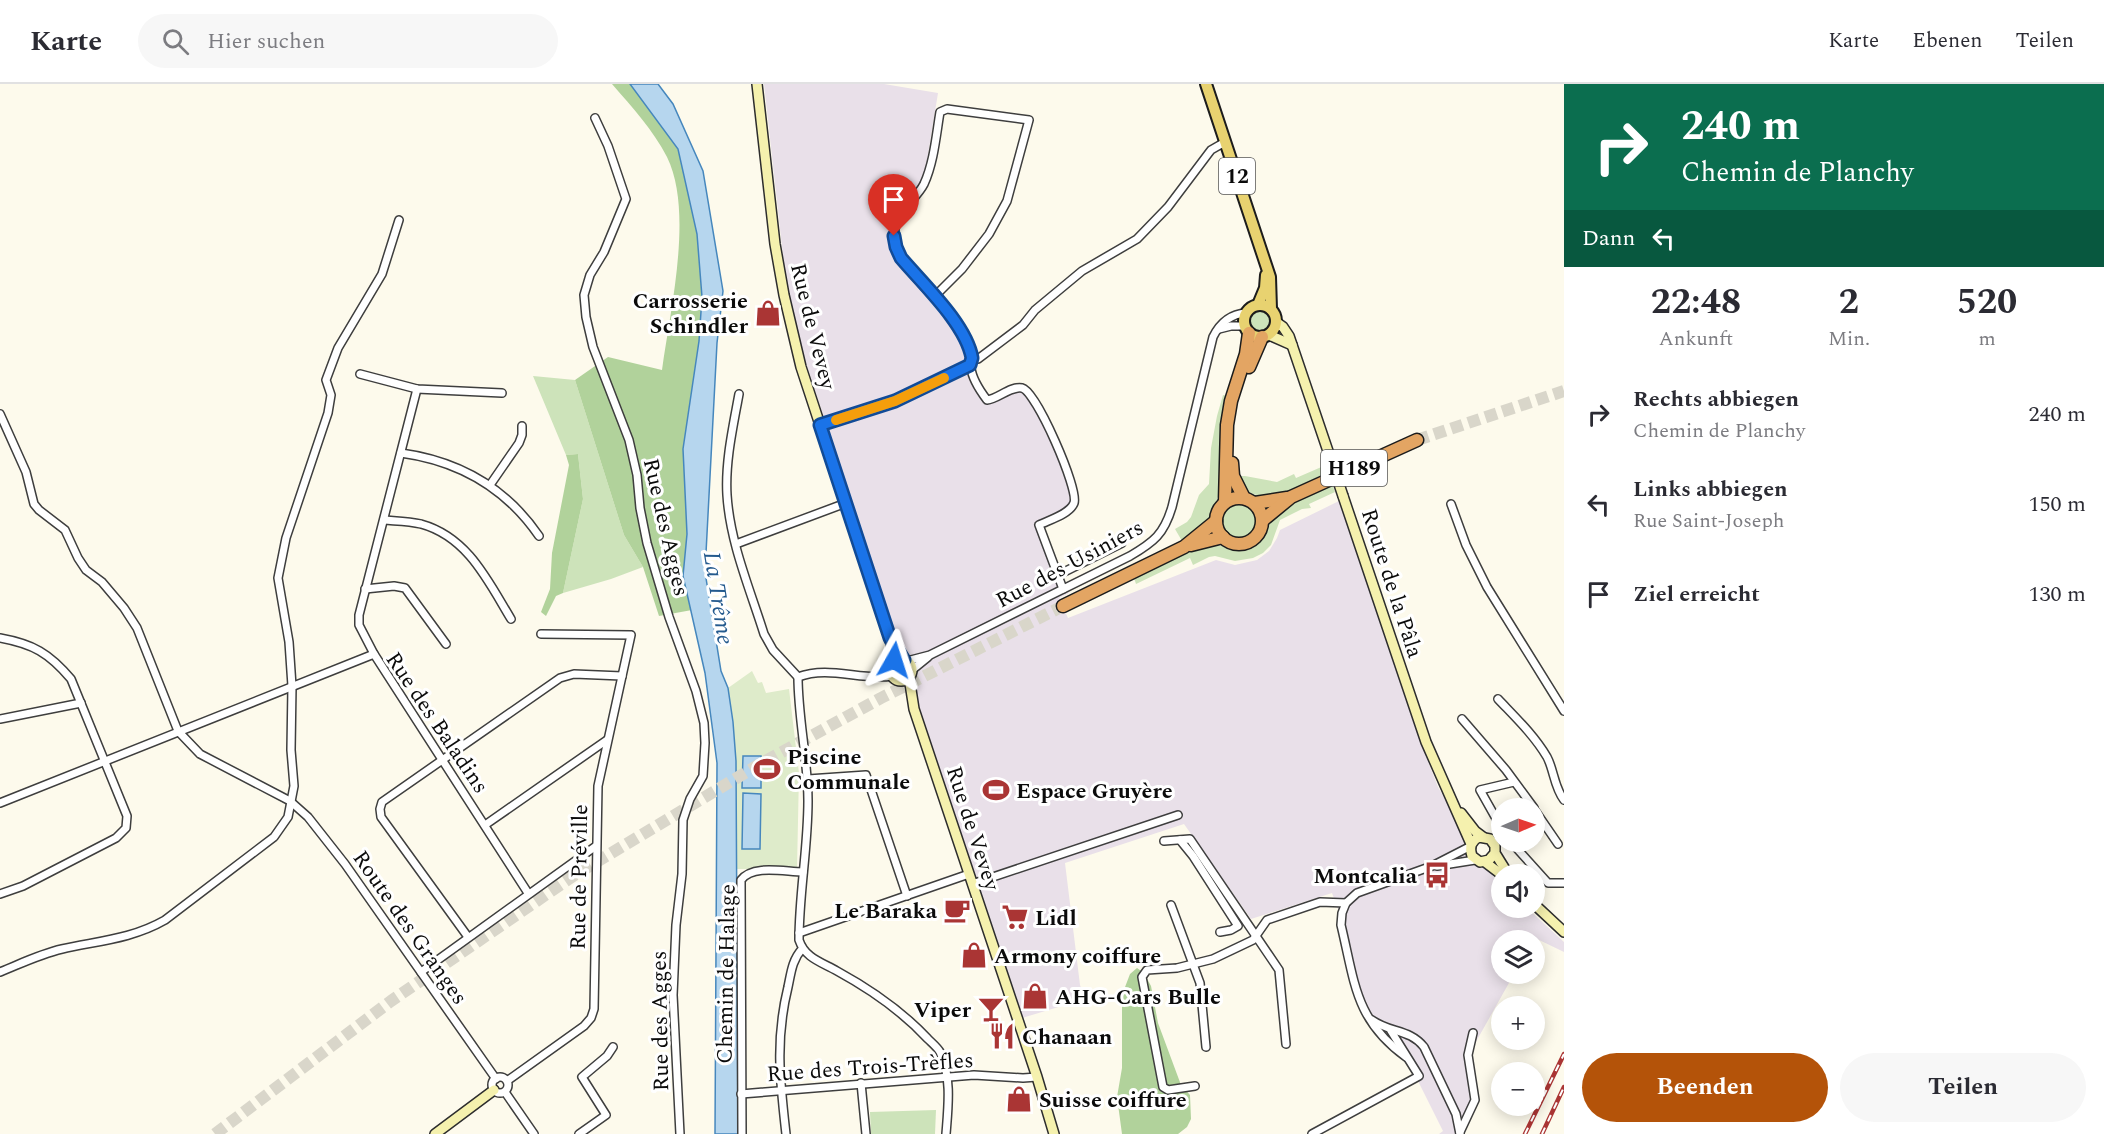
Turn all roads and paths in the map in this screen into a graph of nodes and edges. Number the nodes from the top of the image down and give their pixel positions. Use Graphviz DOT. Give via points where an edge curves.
graph roads {
  1 [pos="757,84"];
  2 [pos="1206,84"];
  3 [pos="595,118"];
  4 [pos="1225,142"];
  5 [pos="399,220"];
  6 [pos="1267,268"];
  7 [pos="935,296"];
  8 [pos="1258,305"];
  9 [pos="1271,309"];
  10 [pos="1246,313"];
  11 [pos="1276,322"];
  12 [pos="1219,329"];
  13 [pos="1247,330"];
  14 [pos="1265,336"];
  15 [pos="1292,345"];
  16 [pos="971,362"];
  17 [pos="360,374"];
  18 [pos="417,389"];
  19 [pos="502,393"];
  20 [pos="739,394"];
  21 [pos="0,414"];
  22 [pos="820,425"];
  23 [pos="522,426"];
  24 [pos="1417,440"];
  25 [pos="401,453"];
  26 [pos="490,485"];
  27 [pos="1291,497"];
  28 [pos="1249,500"];
  29 [pos="1225,502"];
  30 [pos="846,503"];
  31 [pos="1451,504"];
  32 [pos="384,519"];
  33 [pos="1263,520"];
  34 [pos="1216,521"];
  35 [pos="539,536"];
  36 [pos="1223,537"];
  37 [pos="1122,543"];
  38 [pos="736,544"];
  39 [pos="1184,547"];
  40 [pos="1058,575"];
  41 [pos="1063,589"];
  42 [pos="365,590"];
  43 [pos="1064,606"];
  44 [pos="511,619"];
  45 [pos="541,634"];
  46 [pos="0,638"];
  47 [pos="446,644"];
  48 [pos="374,654"];
  49 [pos="905,666"];
  50 [pos="622,676"];
  51 [pos="798,677"];
  52 [pos="896,678"];
  53 [pos="292,686"];
  54 [pos="1498,699"];
  55 [pos="81,703"];
  56 [pos="914,709"];
  57 [pos="1564,711"];
  58 [pos="0,719"];
  59 [pos="1462,719"];
  60 [pos="178,731"];
  61 [pos="607,740"];
  62 [pos="442,759"];
  63 [pos="105,760"];
  64 [pos="808,779"];
  65 [pos="1514,782"];
  66 [pos="1449,797"];
  67 [pos="1526,798"];
  68 [pos="1564,800"];
  69 [pos="290,801"];
  70 [pos="0,803"];
  71 [pos="1491,810"];
  72 [pos="1178,816"];
  73 [pos="485,825"];
  74 [pos="1545,825"];
  75 [pos="1491,834"];
  76 [pos="1486,837"];
  77 [pos="1164,841"];
  78 [pos="1491,841"];
  79 [pos="1558,844"];
  80 [pos="1471,845"];
  81 [pos="596,846"];
  82 [pos="1495,852"];
  83 [pos="1520,852"];
  84 [pos="1201,861"];
  85 [pos="1480,861"];
  86 [pos="1502,864"];
  87 [pos="1432,866"];
  88 [pos="1491,868"];
  89 [pos="803,872"];
  90 [pos="969,874"];
  91 [pos="1564,883"];
  92 [pos="972,884"];
  93 [pos="528,893"];
  94 [pos="0,894"];
  95 [pos="908,896"];
  96 [pos="1346,903"];
  97 [pos="1171,904"];
  98 [pos="1545,914"];
  99 [pos="1242,915"];
  100 [pos="1234,921"];
  101 [pos="1220,932"];
  102 [pos="1564,932"];
  103 [pos="799,933"];
  104 [pos="1257,936"];
  105 [pos="468,937"];
  106 [pos="802,949"];
  107 [pos="1193,964"];
  108 [pos="0,972"];
  109 [pos="421,972"];
  110 [pos="1367,1017"];
  111 [pos="1391,1031"];
  112 [pos="1473,1033"];
  113 [pos="1286,1044"];
  114 [pos="612,1047"];
  115 [pos="1206,1047"];
  116 [pos="1406,1057"];
  117 [pos="1037,1077"];
  118 [pos="947,1078"];
  119 [pos="496,1079"];
  120 [pos="507,1081"];
  121 [pos="861,1083"];
  122 [pos="1195,1086"];
  123 [pos="494,1090"];
  124 [pos="781,1091"];
  125 [pos="505,1092"];
  126 [pos="741,1094"];
  127 [pos="1054,1132"];
  128 [pos="1460,1133"];
  129 [pos="435,1134"];
  130 [pos="534,1134"];
  131 [pos="579,1134"];
  132 [pos="680,1134"];
  133 [pos="742,1134"];
  134 [pos="786,1134"];
  135 [pos="866,1134"];
  136 [pos="946,1134"];
  137 [pos="1312,1134"];
  1 -- 22 [label="main road, Rue de Vevey" via="784,295"];
  2 -- 4 [label="main road, 12"];
  3 -- 132 [label="street, Rue des Agges" via="626,199 590,275 584,295 586,316 593,347 629,440 647,543 704,723 705,768 683,820 676,925 673,995"];
  4 -- 6 [label="main road, 12"];
  4 -- 16 [label="street" via="1211,150 1168,207 1137,239 1082,271 1023,325"];
  5 -- 53 [label="street" via="382,274 338,348 326,380 331,395 328,413 286,538 278,578"];
  6 -- 8 [label="main road"];
  6 -- 9 [label="main road, 12" via="1272,284"];
  7 -- 7 [label="street" via="989,234 1007,201 1029,120 947,109 940,112 924,184 895,225 901,258"];
  7 -- 16 [label="street" via="962,335"];
  8 -- 9 [label="main road"];
  8 -- 10 [label="main road"];
  9 -- 11 [label="main road, 12"];
  10 -- 12 [label="street" via="1226,318"];
  10 -- 13 [label="main road"];
  11 -- 14 [label="main road"];
  11 -- 15 [label="main road, Route de la Pâla" via="1286,330"];
  12 -- 13 [label="street" via="1231,326"];
  12 -- 41 [label="street, Rue des Usiniers" via="1209,351 1164,529 1141,550"];
  13 -- 14 [label="main road"];
  13 -- 29 [label="highway" via="1246,354 1227,424"];
  14 -- 15 [label="main road"];
  14 -- 28 [label="highway" via="1241,390 1233,428 1233,472"];
  15 -- 66 [label="main road, Route de la Pâla, bridge" via="1425,742"];
  16 -- 22 [label="street" via="895,401"];
  16 -- 40 [label="street" via="987,400 1016,389 1028,392 1065,467 1075,498 1073,506 1039,525"];
  17 -- 18 [label="street"];
  18 -- 19 [label="street"];
  18 -- 25 [label="street"];
  20 -- 38 [label="street" via="728,455 727,494"];
  21 -- 60 [label="street" via="26,472 34,504 65,530 86,570 102,582 132,622"];
  22 -- 30 [label="main road, Rue de Vevey"];
  23 -- 26 [label="street" via="519,443"];
  24 -- 27 [label="highway, H189"];
  25 -- 26 [label="street" via="434,458"];
  25 -- 32 [label="street"];
  26 -- 35 [label="street" via="519,510"];
  27 -- 28 [label="highway, H189"];
  27 -- 33 [label="highway, H189"];
  28 -- 29 [label="highway" via="1235,498"];
  28 -- 33 [label="highway"];
  29 -- 34 [label="highway"];
  30 -- 38 [label="street"];
  30 -- 49 [label="main road, Rue de Vevey" via="890,638"];
  31 -- 57 [label="street" via="1487,587"];
  32 -- 42 [label="street"];
  32 -- 44 [label="street" via="420,524 458,543 477,564"];
  33 -- 36 [label="highway" via="1259,533 1247,543 1234,543"];
  34 -- 36 [label="highway"];
  34 -- 39 [label="highway"];
  36 -- 39 [label="highway"];
  37 -- 40 [label="street"];
  38 -- 51 [label="street" via="764,634 772,650"];
  39 -- 43 [label="highway"];
  40 -- 41 [label="street"];
  41 -- 49 [label="street, Rue des Usiniers"];
  42 -- 47 [label="street" via="405,588"];
  42 -- 48 [label="street" via="359,625"];
  45 -- 50 [label="street, Rue de Préville" via="631,635"];
  46 -- 55 [label="street" via="38,649 57,663 71,679"];
  48 -- 53 [label="street, Rue des Baladins"];
  48 -- 62 [label="street, Rue des Baladins"];
  49 -- 52 [label="main road"];
  49 -- 52 [label="main road" via="891,668"];
  49 -- 56 [label="main road, Rue de Vevey"];
  50 -- 61 [label="street, Rue de Préville"];
  50 -- 62 [label="street" via="574,674 560,678"];
  51 -- 52 [label="street" via="825,672"];
  51 -- 64 [label="street"];
  52 -- 56 [label="main road, Rue de Vevey"];
  53 -- 60 [label="street, Rue des Baladins"];
  53 -- 69 [label="street" via="294,786"];
  54 -- 68 [label="street" via="1535,739 1548,759"];
  55 -- 58 [label="street"];
  55 -- 63 [label="street"];
  56 -- 90 [label="main road, Rue de Vevey"];
  59 -- 65 [label="street"];
  60 -- 63 [label="street, Rue des Baladins"];
  60 -- 69 [label="street, Route des Granges" via="200,754"];
  61 -- 73 [label="street"];
  61 -- 81 [label="street, Rue de Préville" via="598,786"];
  62 -- 73 [label="street, Rue des Baladins"];
  62 -- 105 [label="street" via="382,802 381,818"];
  63 -- 70 [label="street, Rue des Baladins"];
  63 -- 94 [label="street" via="127,816 126,828 106,844"];
  64 -- 89 [label="street"];
  64 -- 95 [label="street" via="866,776"];
  65 -- 67 [label="street"];
  65 -- 71 [label="street" via="1480,790"];
  66 -- 76 [label="main road, Route de la Pâla" via="1475,831"];
  66 -- 80 [label="main road, Route de la Pâla"];
  69 -- 108 [label="street" via="288,817 274,837 152,928 44,954"];
  69 -- 109 [label="street, Route des Granges" via="323,834"];
  72 -- 92 [label="street"];
  73 -- 93 [label="street, Rue des Baladins"];
  74 -- 79 [label="street"];
  75 -- 76 [label="street"];
  76 -- 78 [label="main road"];
  76 -- 80 [label="main road" via="1475,839"];
  77 -- 84 [label="street" via="1190,839"];
  80 -- 85 [label="main road" via="1471,853"];
  80 -- 87 [label="street"];
  81 -- 93 [label="street"];
  81 -- 120 [label="street, Rue de Préville" via="591,1018"];
  82 -- 85 [label="main road" via="1491,859"];
  82 -- 86 [label="main road"];
  83 -- 91 [label="street" via="1548,883"];
  84 -- 99 [label="street"];
  84 -- 100 [label="street"];
  85 -- 87 [label="street"];
  85 -- 88 [label="main road"];
  87 -- 96 [label="street" via="1357,893"];
  89 -- 103 [label="street"];
  89 -- 126 [label="street, Chemin de Halage" via="755,871 741,880"];
  90 -- 92 [label="main road, Rue de Vevey"];
  90 -- 95 [label="street"];
  92 -- 117 [label="main road, Rue de Vevey"];
  93 -- 105 [label="street"];
  95 -- 103 [label="street"];
  96 -- 104 [label="street" via="1320,903 1267,920"];
  96 -- 110 [label="street" via="1341,925"];
  97 -- 107 [label="street"];
  98 -- 102 [label="main road"];
  99 -- 100 [label="street"];
  99 -- 104 [label="street"];
  100 -- 101 [label="street" via="1238,926"];
  103 -- 106 [label="street"];
  104 -- 107 [label="street" via="1213,959"];
  104 -- 113 [label="street" via="1280,970"];
  105 -- 109 [label="street"];
  106 -- 118 [label="street" via="893,1006 915,1025 940,1051"];
  106 -- 124 [label="street" via="795,958 780,1024"];
  107 -- 115 [label="street" via="1200,983"];
  107 -- 122 [label="street" via="1147,970 1142,977 1163,1087 1168,1090"];
  109 -- 119 [label="street, Route des Granges"];
  110 -- 111 [label="street"];
  110 -- 116 [label="street" via="1392,1047"];
  111 -- 116 [label="street"];
  111 -- 128 [label="street" via="1408,1033 1424,1047 1456,1114"];
  112 -- 128 [label="street" via="1468,1055 1475,1100"];
  114 -- 131 [label="street" via="582,1077 606,1115"];
  116 -- 137 [label="street" via="1419,1076"];
  117 -- 118 [label="street, Rue des Trois-Trèfles"];
  117 -- 127 [label="main road, Rue de Vevey"];
  118 -- 121 [label="street, Rue des Trois-Trèfles"];
  118 -- 136 [label="street"];
  119 -- 120 [label="street"];
  119 -- 123 [label="street" via="492,1084"];
  120 -- 125 [label="street"];
  121 -- 124 [label="street, Rue des Trois-Trèfles"];
  121 -- 135 [label="street"];
  123 -- 125 [label="street"];
  123 -- 129 [label="main road"];
  124 -- 126 [label="street, Rue des Trois-Trèfles"];
  124 -- 134 [label="street"];
  125 -- 130 [label="street"];
  126 -- 133 [label="street, Chemin de Halage"];
}
